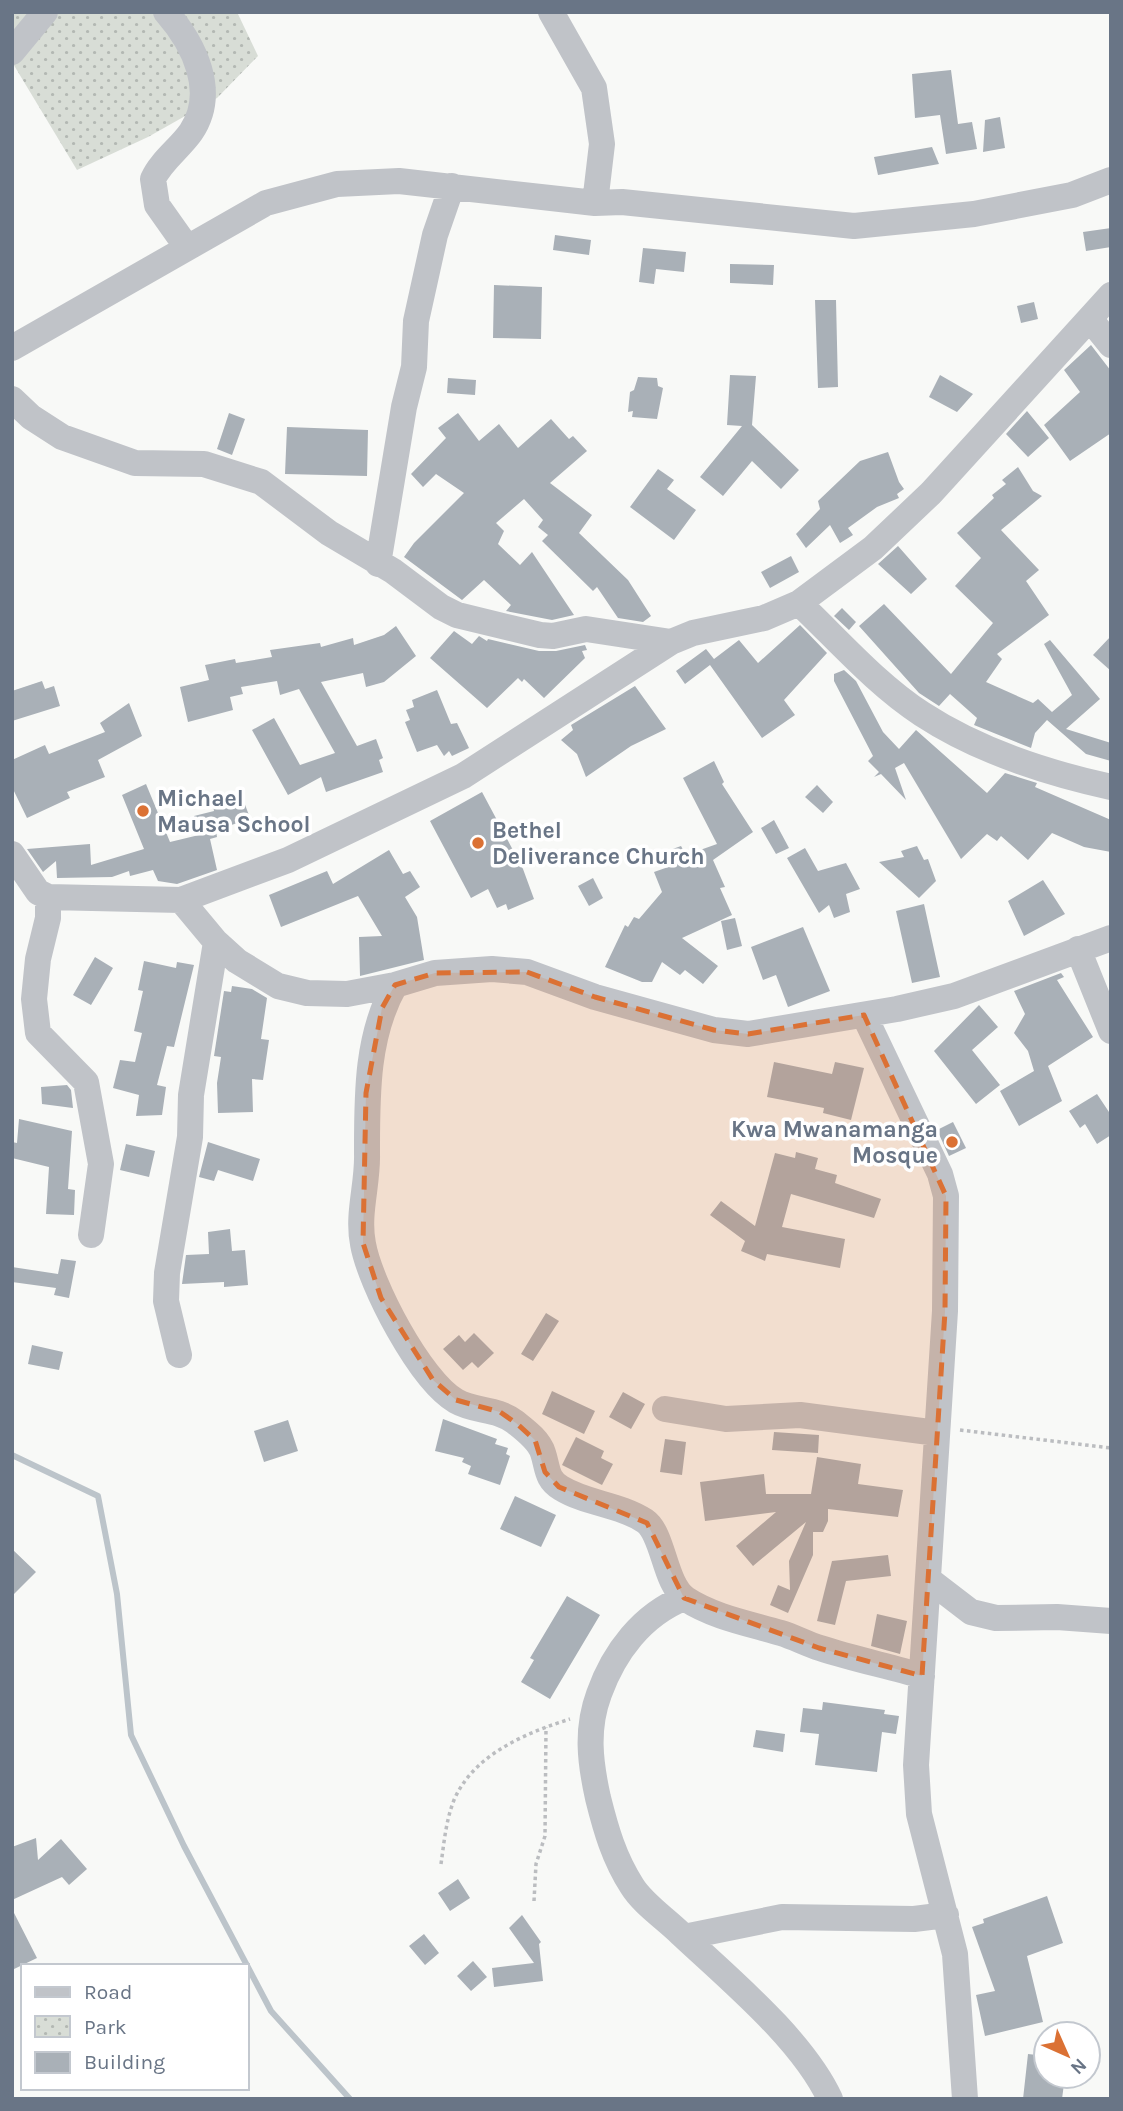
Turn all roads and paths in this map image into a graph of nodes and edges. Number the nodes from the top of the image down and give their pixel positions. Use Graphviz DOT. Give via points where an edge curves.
graph roads {
  1 [pos="45,12"];
  2 [pos="166,12"];
  3 [pos="551,12"];
  4 [pos="12,52"];
  5 [pos="1111,180"];
  6 [pos="452,186"];
  7 [pos="595,203"];
  8 [pos="186,246"];
  9 [pos="1111,295"];
  10 [pos="1090,319"];
  11 [pos="13,344"];
  12 [pos="1111,345"];
  13 [pos="12,399"];
  14 [pos="378,564"];
  15 [pos="799,603"];
  16 [pos="671,642"];
  17 [pos="1111,786"];
  18 [pos="12,854"];
  19 [pos="48,897"];
  20 [pos="181,900"];
  21 [pos="1111,938"];
  22 [pos="216,942"];
  23 [pos="1077,948"];
  24 [pos="396,985"];
  25 [pos="864,1015"];
  26 [pos="1111,1031"];
  27 [pos="91,1235"];
  28 [pos="178,1355"];
  29 [pos="665,1409"];
  30 [pos="937,1430"];
  31 [pos="1111,1448"];
  32 [pos="929,1578"];
  33 [pos="684,1598"];
  34 [pos="1111,1621"];
  35 [pos="922,1676"];
  36 [pos="592,1712"];
  37 [pos="546,1727"];
  38 [pos="441,1864"];
  39 [pos="534,1901"];
  40 [pos="946,1915"];
  41 [pos="684,1937"];
  42 [pos="830,2099"];
  43 [pos="965,2099"];
  1 -- 4 [label="street"];
  2 -- 8 [label="street" via="197,60 203,93 192,131 153,179 157,205"];
  3 -- 7 [label="street" via="594,88 602,144"];
  5 -- 7 [label="street" via="1072,195 974,214 854,226"];
  6 -- 7 [label="street"];
  6 -- 8 [label="street" via="399,181 337,184 266,204"];
  6 -- 14 [label="street" via="435,235 416,321 414,367"];
  8 -- 11 [label="street"];
  9 -- 10 [label="street"];
  10 -- 12 [label="street"];
  10 -- 15 [label="street" via="931,492 873,548"];
  13 -- 14 [label="street" via="62,437 135,463 204,464 261,482"];
  14 -- 16 [label="street" via="457,615 540,635 586,629"];
  15 -- 16 [label="street" via="764,618"];
  15 -- 17 [label="street" via="923,714 1030,764"];
  16 -- 20 [label="street" via="463,776 288,860"];
  18 -- 19 [label="street" via="38,892"];
  19 -- 20 [label="street"];
  19 -- 27 [label="street" via="34,999 38,1033 86,1082 101,1164"];
  20 -- 22 [label="street"];
  21 -- 23 [label="street"];
  22 -- 24 [label="street" via="278,986 307,993 347,994"];
  22 -- 28 [label="street" via="167,1273 166,1301"];
  23 -- 25 [label="street" via="954,996"];
  23 -- 26 [label="street"];
  24 -- 25 [label="street" via="435,972 527,972 595,997 714,1030 748,1034"];
  24 -- 33 [label="street" via="382,1009 366,1093 363,1243 380,1298 433,1380 456,1400 500,1412 516,1423 535,1440 543,1453 545,1472 559,1487 647,1522"];
  25 -- 30 [label="street" via="940,1174 946,1196"];
  29 -- 30 [label="street" via="726,1419 800,1415"];
  30 -- 31 [label="path"];
  30 -- 32 [label="street"];
  32 -- 34 [label="street" via="971,1612 996,1618"];
  32 -- 35 [label="street"];
  33 -- 35 [label="street" via="819,1648"];
  33 -- 36 [label="street" via="635,1631 613,1660"];
  35 -- 40 [label="street" via="916,1765 919,1814"];
  36 -- 37 [label="path"];
  36 -- 41 [label="street" via="589,1760 610,1846 633,1889"];
  37 -- 38 [label="path" via="523,1735 475,1769 455,1799"];
  37 -- 39 [label="path" via="546,1823"];
  40 -- 41 [label="street" via="914,1919 782,1917"];
  40 -- 43 [label="street" via="955,1954"];
  41 -- 42 [label="street" via="753,2001 801,2056"];
}
